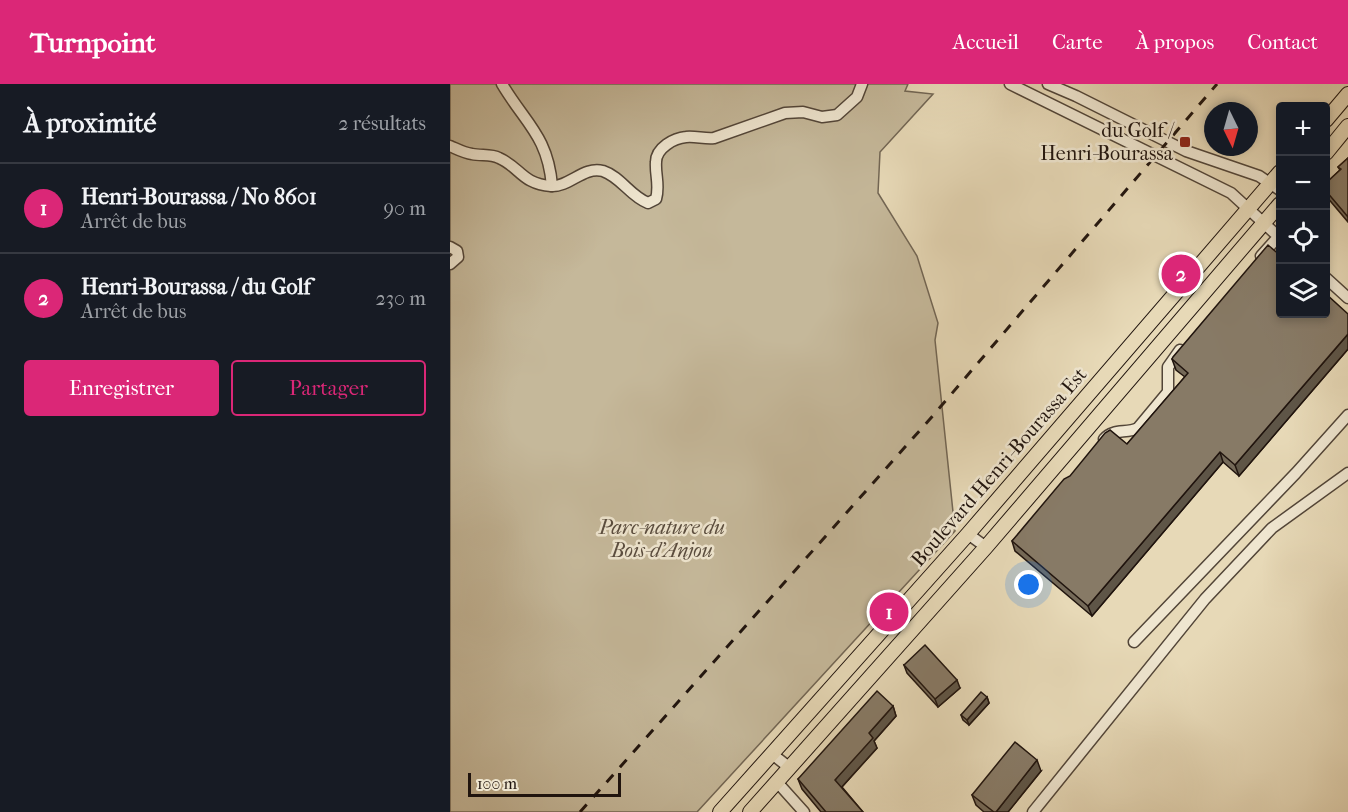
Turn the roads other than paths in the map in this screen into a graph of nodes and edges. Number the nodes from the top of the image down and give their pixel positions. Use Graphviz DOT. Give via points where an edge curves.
graph roads {
  1 [pos="502,84"];
  2 [pos="862,84"];
  3 [pos="1010,84"];
  4 [pos="1048,84"];
  5 [pos="1348,94"];
  6 [pos="1330,115"];
  7 [pos="1348,126"];
  8 [pos="450,146"];
  9 [pos="1330,148"];
  10 [pos="552,186"];
  11 [pos="1276,187"];
  12 [pos="1249,208"];
  13 [pos="1276,209"];
  14 [pos="1263,222"];
  15 [pos="1276,233"];
  16 [pos="1276,241"];
  17 [pos="450,247"];
  18 [pos="1255,263"];
  19 [pos="450,264"];
  20 [pos="1330,282"];
  21 [pos="1348,298"];
  22 [pos="1185,345"];
  23 [pos="1348,415"];
  24 [pos="1100,444"];
  25 [pos="1348,474"];
  26 [pos="968,534"];
  27 [pos="986,547"];
  28 [pos="1134,642"];
  29 [pos="772,754"];
  30 [pos="790,768"];
  31 [pos="777,782"];
  32 [pos="720,812"];
  33 [pos="750,812"];
  34 [pos="804,812"];
  35 [pos="1033,812"];
  1 -- 10 [label="street" via="542,143"];
  2 -- 10 [label="street" via="857,97 837,115 785,113 714,138 670,141 656,158 658,191 652,202 640,200 614,177 598,170"];
  3 -- 12 [label="street" via="1231,193"];
  4 -- 11 [label="street" via="1186,151 1259,176"];
  5 -- 6 [label="main road"];
  7 -- 9 [label="main road"];
  8 -- 10 [label="street" via="471,154 496,156 526,179"];
  11 -- 12 [label="main road, Boulevard Henri-Bourassa Est"];
  12 -- 14 [label="street"];
  12 -- 26 [label="main road, Boulevard Henri-Bourassa Est"];
  13 -- 14 [label="main road, Boulevard Henri-Bourassa Est"];
  14 -- 15 [label="street"];
  14 -- 27 [label="main road, Boulevard Henri-Bourassa Est"];
  16 -- 18 [label="street"];
  17 -- 19 [label="street" via="458,251 458,257"];
  20 -- 21 [label="street"];
  22 -- 24 [label="street" via="1168,367 1170,387 1165,397 1138,428 1111,433"];
  23 -- 28 [label="street"];
  25 -- 35 [label="street" via="1272,528 1205,599"];
  26 -- 27 [label="street"];
  26 -- 29 [label="main road, Boulevard Henri-Bourassa Est"];
  27 -- 30 [label="main road, Boulevard Henri-Bourassa Est"];
  29 -- 30 [label="street"];
  29 -- 32 [label="main road, Boulevard Henri-Bourassa Est"];
  30 -- 31 [label="main road, Boulevard Henri-Bourassa Est"];
  31 -- 33 [label="main road, Boulevard Henri-Bourassa Est"];
  31 -- 34 [label="street"];
}
